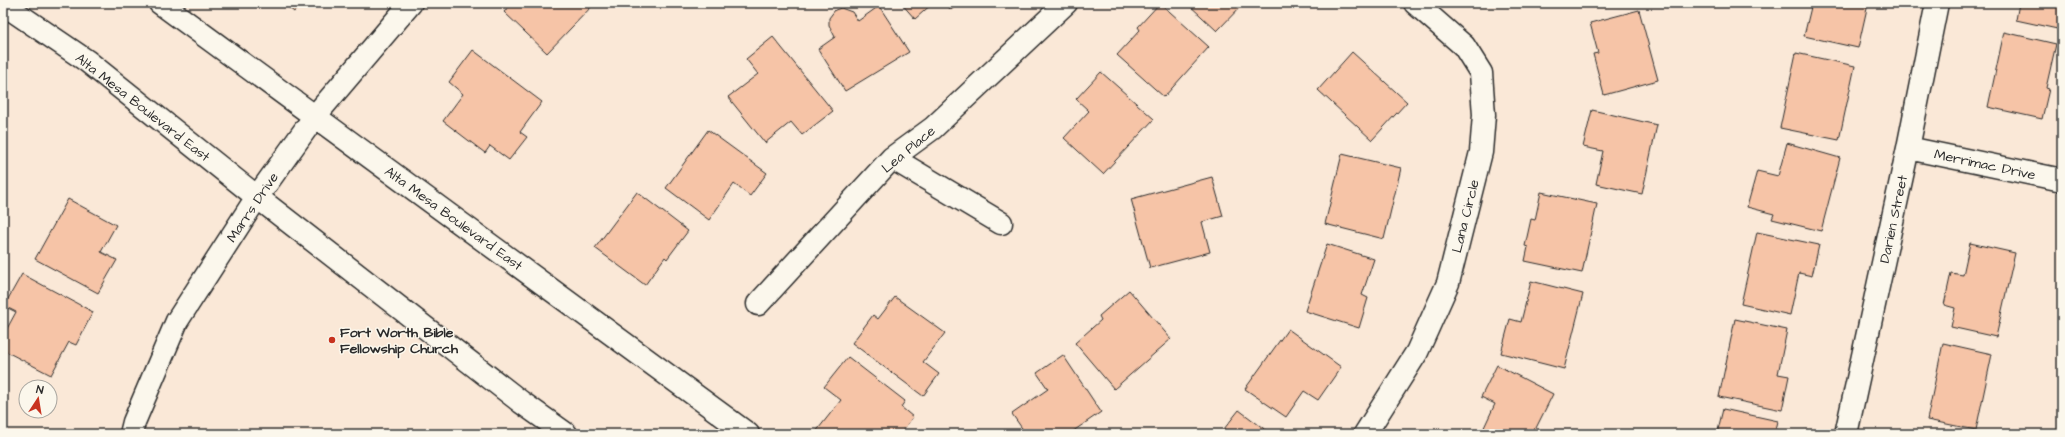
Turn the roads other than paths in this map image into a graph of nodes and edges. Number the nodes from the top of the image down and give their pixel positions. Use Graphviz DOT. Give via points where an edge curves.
graph roads {
  1 [pos="160,3"];
  2 [pos="411,3"];
  3 [pos="1066,3"];
  4 [pos="1415,3"];
  5 [pos="1937,3"];
  6 [pos="3,4"];
  7 [pos="315,116"];
  8 [pos="1908,148"];
  9 [pos="892,158"];
  10 [pos="2062,180"];
  11 [pos="256,197"];
  12 [pos="1001,223"];
  13 [pos="758,304"];
  14 [pos="131,434"];
  15 [pos="566,434"];
  16 [pos="748,434"];
  17 [pos="1365,434"];
  18 [pos="1846,434"];
  1 -- 7 [label="street, Alta Mesa Boulevard East"];
  2 -- 7 [label="street, Marrs Drive"];
  3 -- 9 [label="street, Lea Place" via="933,128"];
  4 -- 17 [label="street, Lana Circle" via="1464,46 1481,73 1484,115 1480,152 1448,283 1417,352"];
  5 -- 8 [label="street, Darien Street"];
  6 -- 11 [label="street, Alta Mesa Boulevard East" via="87,61"];
  7 -- 11 [label="street, Marrs Drive"];
  7 -- 16 [label="street, Alta Mesa Boulevard East"];
  8 -- 10 [label="street, Merrimac Drive"];
  8 -- 18 [label="street, Darien Street"];
  9 -- 12 [label="street"];
  9 -- 13 [label="street, Lea Place"];
  11 -- 14 [label="street, Marrs Drive" via="177,321"];
  11 -- 15 [label="street, Alta Mesa Boulevard East"];
}
